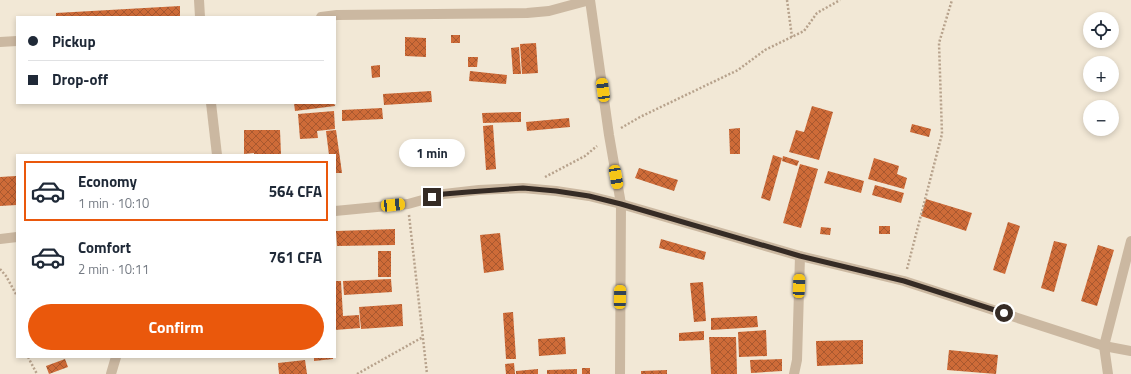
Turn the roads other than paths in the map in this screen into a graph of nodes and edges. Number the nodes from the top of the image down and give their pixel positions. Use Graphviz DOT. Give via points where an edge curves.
graph roads {
  1 [pos="199,0"];
  2 [pos="590,0"];
  3 [pos="200,16"];
  4 [pos="329,16"];
  5 [pos="0,42"];
  6 [pos="16,42"];
  7 [pos="210,104"];
  8 [pos="217,154"];
  9 [pos="621,204"];
  10 [pos="336,211"];
  11 [pos="16,237"];
  12 [pos="0,238"];
  13 [pos="1131,241"];
  14 [pos="800,256"];
  15 [pos="1104,346"];
  16 [pos="1131,351"];
  17 [pos="116,358"];
  18 [pos="111,374"];
  19 [pos="620,374"];
  20 [pos="794,374"];
  21 [pos="1108,374"];
  1 -- 3 [label="street"];
  2 -- 4 [label="street" via="549,11 527,13"];
  2 -- 9 [label="street"];
  5 -- 6 [label="street"];
  7 -- 8 [label="street"];
  9 -- 10 [label="street" via="583,195 523,188 444,194 408,204"];
  9 -- 14 [label="street"];
  9 -- 19 [label="street"];
  11 -- 12 [label="street"];
  13 -- 15 [label="street"];
  14 -- 15 [label="street" via="904,281"];
  14 -- 20 [label="street" via="797,360"];
  15 -- 16 [label="street"];
  15 -- 21 [label="street"];
  17 -- 18 [label="street"];
}
